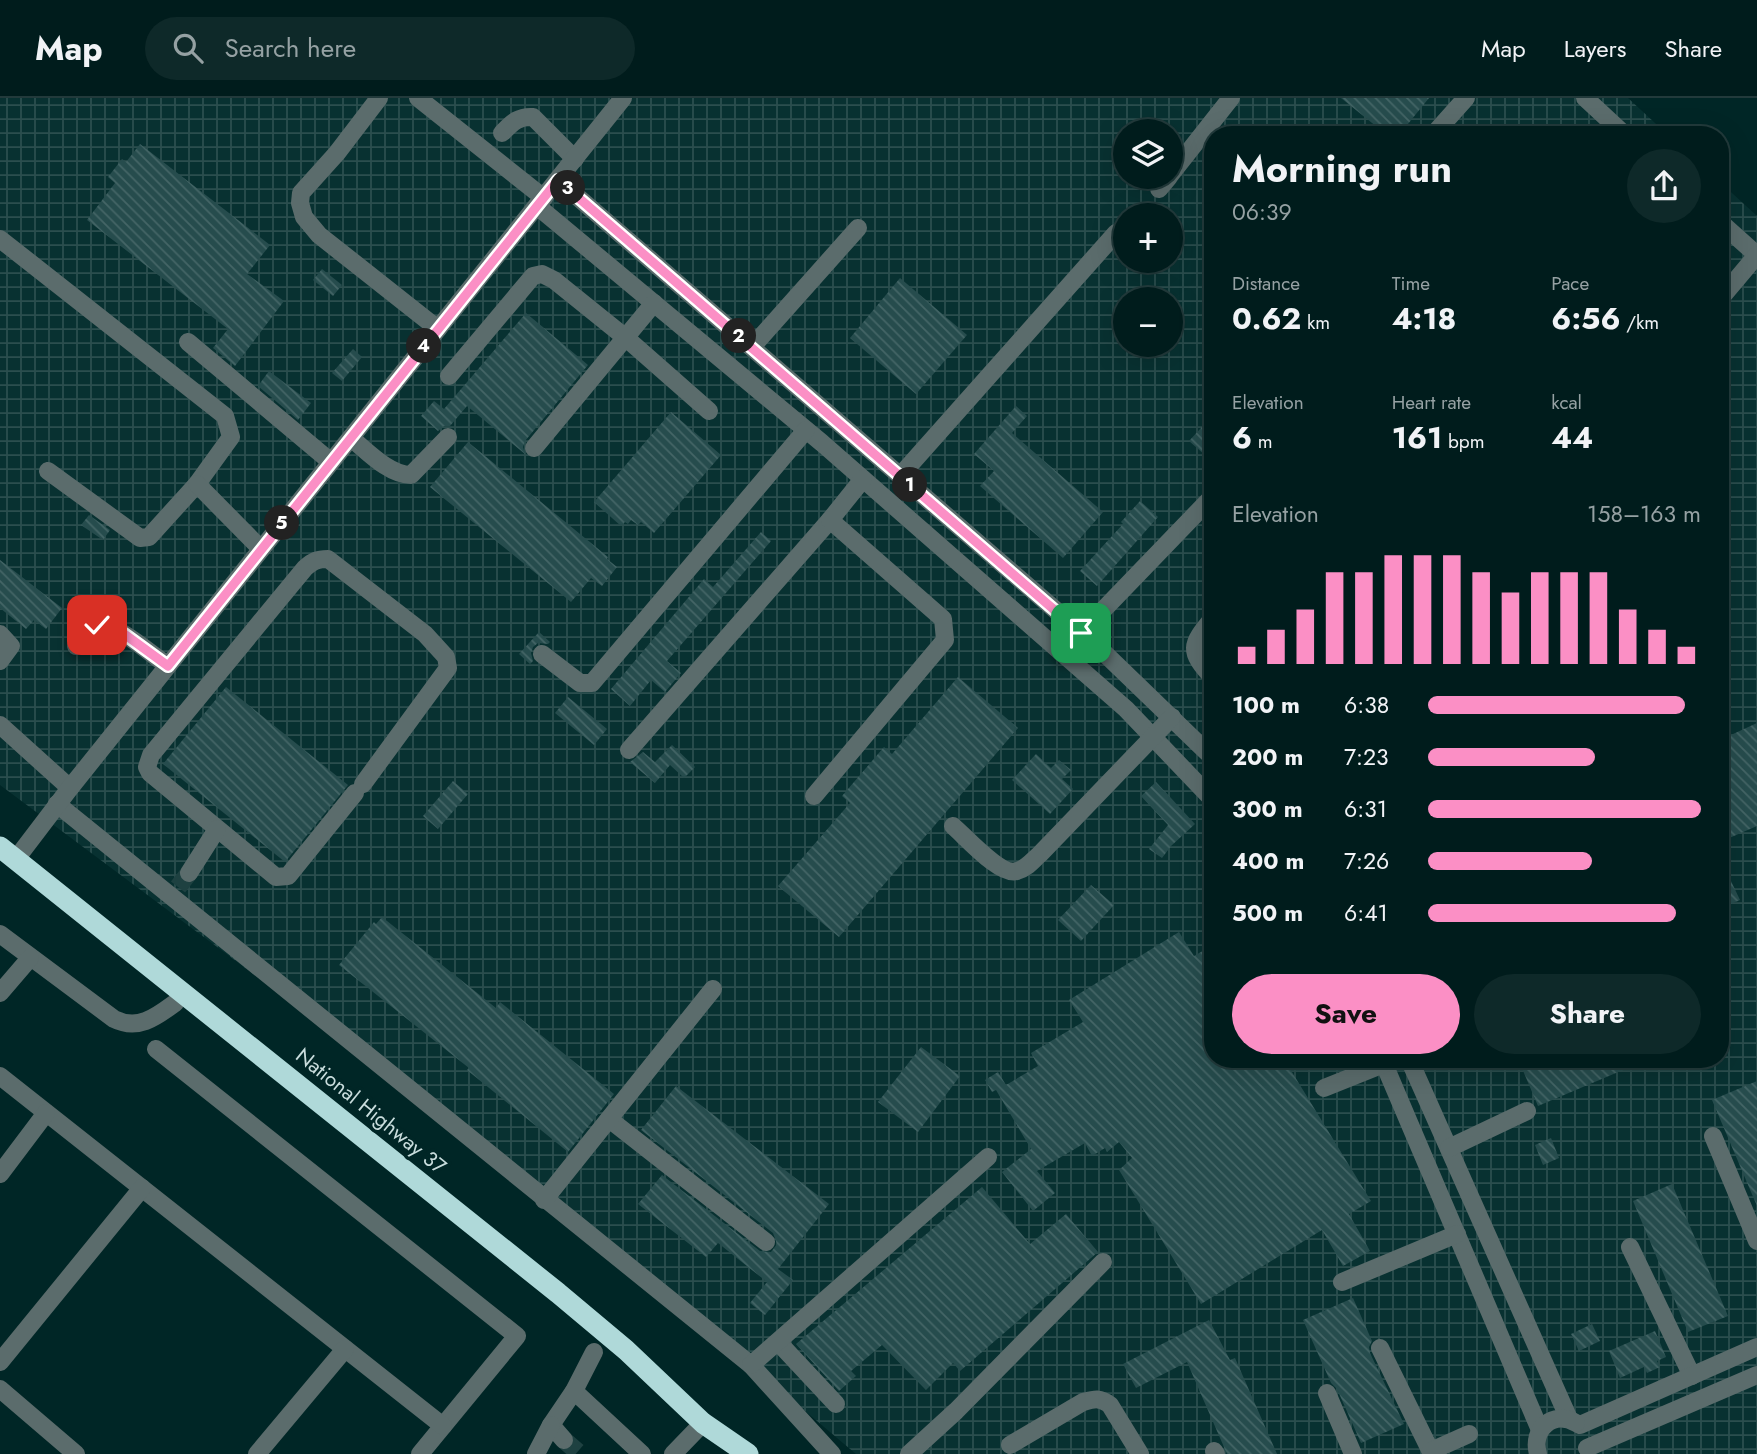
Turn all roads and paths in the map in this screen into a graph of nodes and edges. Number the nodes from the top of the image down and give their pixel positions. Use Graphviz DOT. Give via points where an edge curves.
graph roads {
  1 [pos="379,98"];
  2 [pos="418,98"];
  3 [pos="623,98"];
  4 [pos="1231,98"];
  5 [pos="1466,98"];
  6 [pos="1585,98"];
  7 [pos="1209,126"];
  8 [pos="1441,126"];
  9 [pos="1615,126"];
  10 [pos="1204,132"];
  11 [pos="502,133"];
  12 [pos="575,159"];
  13 [pos="1183,159"];
  14 [pos="558,180"];
  15 [pos="541,202"];
  16 [pos="858,228"];
  17 [pos="1729,230"];
  18 [pos="1113,236"];
  19 [pos="0,239"];
  20 [pos="1757,255"];
  21 [pos="1729,288"];
  22 [pos="654,303"];
  23 [pos="438,329"];
  24 [pos="626,338"];
  25 [pos="188,342"];
  26 [pos="752,347"];
  27 [pos="449,376"];
  28 [pos="709,411"];
  29 [pos="806,430"];
  30 [pos="448,437"];
  31 [pos="351,438"];
  32 [pos="534,448"];
  33 [pos="331,462"];
  34 [pos="48,471"];
  35 [pos="900,476"];
  36 [pos="863,479"];
  37 [pos="197,484"];
  38 [pos="1204,505"];
  39 [pos="830,520"];
  40 [pos="261,549"];
  41 [pos="1204,629"];
  42 [pos="1081,633"];
  43 [pos="0,634"];
  44 [pos="76,646"];
  45 [pos="542,654"];
  46 [pos="0,661"];
  47 [pos="168,666"];
  48 [pos="1204,668"];
  49 [pos="1172,717"];
  50 [pos="0,725"];
  51 [pos="1152,736"];
  52 [pos="1204,749"];
  53 [pos="629,750"];
  54 [pos="70,788"];
  55 [pos="1204,791"];
  56 [pos="814,796"];
  57 [pos="57,804"];
  58 [pos="953,826"];
  59 [pos="217,829"];
  60 [pos="8,853"];
  61 [pos="179,886"];
  62 [pos="0,934"];
  63 [pos="30,958"];
  64 [pos="713,989"];
  65 [pos="0,993"];
  66 [pos="175,1003"];
  67 [pos="156,1049"];
  68 [pos="1368,1068"];
  69 [pos="1386,1068"];
  70 [pos="1413,1068"];
  71 [pos="0,1076"];
  72 [pos="1324,1088"];
  73 [pos="1527,1111"];
  74 [pos="46,1113"];
  75 [pos="609,1119"];
  76 [pos="1713,1136"];
  77 [pos="1449,1148"];
  78 [pos="988,1157"];
  79 [pos="0,1174"];
  80 [pos="142,1188"];
  81 [pos="544,1200"];
  82 [pos="1457,1234"];
  83 [pos="1757,1241"];
  84 [pos="766,1242"];
  85 [pos="1630,1247"];
  86 [pos="1103,1262"];
  87 [pos="1342,1282"];
  88 [pos="778,1342"];
  89 [pos="1757,1347"];
  90 [pos="1380,1348"];
  91 [pos="345,1349"];
  92 [pos="594,1352"];
  93 [pos="0,1362"];
  94 [pos="751,1365"];
  95 [pos="1757,1375"];
  96 [pos="1692,1376"];
  97 [pos="0,1389"];
  98 [pos="574,1391"];
  99 [pos="1327,1393"];
  100 [pos="836,1404"];
  101 [pos="1574,1422"];
  102 [pos="703,1423"];
  103 [pos="551,1425"];
  104 [pos="443,1426"];
  105 [pos="1540,1430"];
  106 [pos="1469,1434"];
  107 [pos="564,1440"];
  108 [pos="1010,1445"];
  109 [pos="1586,1451"];
  110 [pos="1431,1452"];
  111 [pos="1536,1453"];
  112 [pos="76,1454"];
  113 [pos="257,1454"];
  114 [pos="420,1454"];
  115 [pos="536,1454"];
  116 [pos="642,1454"];
  117 [pos="673,1454"];
  118 [pos="717,1454"];
  119 [pos="748,1454"];
  120 [pos="832,1454"];
  121 [pos="909,1454"];
  122 [pos="1140,1454"];
  123 [pos="1353,1454"];
  1 -- 23 [label="street" via="301,193 303,217 318,235"];
  2 -- 15 [label="street"];
  3 -- 12 [label="street"];
  4 -- 7 [label="street"];
  5 -- 8 [label="street"];
  6 -- 9 [label="street"];
  10 -- 13 [label="street"];
  11 -- 12 [label="street" via="515,120 533,117"];
  12 -- 14 [label="street"];
  14 -- 15 [label="street"];
  14 -- 26 [label="street"];
  15 -- 22 [label="street"];
  15 -- 23 [label="street"];
  16 -- 26 [label="street"];
  17 -- 20 [label="street"];
  18 -- 35 [label="street"];
  19 -- 37 [label="street" via="225,416 231,438"];
  20 -- 21 [label="street"];
  22 -- 24 [label="street"];
  22 -- 29 [label="street"];
  23 -- 31 [label="street"];
  24 -- 27 [label="street" via="554,279 537,275"];
  24 -- 28 [label="street"];
  24 -- 32 [label="street"];
  25 -- 33 [label="street"];
  26 -- 35 [label="street"];
  29 -- 36 [label="street"];
  29 -- 45 [label="street" via="592,683 580,684"];
  30 -- 31 [label="street" via="411,475 391,469"];
  31 -- 33 [label="street"];
  33 -- 40 [label="street"];
  34 -- 37 [label="street" via="140,538 149,537"];
  35 -- 42 [label="street"];
  36 -- 39 [label="street"];
  36 -- 51 [label="street"];
  37 -- 40 [label="street"];
  38 -- 42 [label="street"];
  39 -- 53 [label="street"];
  39 -- 56 [label="street" via="943,619 946,640"];
  40 -- 47 [label="street"];
  41 -- 48 [label="street" via="1193,652"];
  42 -- 49 [label="street"];
  43 -- 46 [label="street" via="11,646"];
  44 -- 47 [label="street" via="91,628 110,625"];
  47 -- 54 [label="street"];
  49 -- 51 [label="street"];
  49 -- 52 [label="street"];
  50 -- 54 [label="street"];
  51 -- 55 [label="street"];
  51 -- 58 [label="street" via="1040,854 1015,873 998,866"];
  54 -- 57 [label="street"];
  57 -- 60 [label="street"];
  57 -- 61 [label="street"];
  59 -- 59 [label="street" via="150,773 148,760 305,568 328,559 425,634 446,657 448,668 359,788 285,877 276,877"];
  59 -- 61 [label="street"];
  60 -- 102 [label="highway, National Highway 37" via="558,1293"];
  61 -- 81 [label="street"];
  62 -- 63 [label="street"];
  63 -- 65 [label="street"];
  63 -- 66 [label="street" via="124,1024 154,1019"];
  64 -- 75 [label="street"];
  67 -- 104 [label="street" via="517,1336"];
  68 -- 72 [label="street"];
  69 -- 82 [label="street"];
  70 -- 77 [label="street"];
  71 -- 74 [label="street"];
  73 -- 77 [label="street"];
  74 -- 79 [label="street"];
  74 -- 80 [label="street"];
  75 -- 81 [label="street"];
  75 -- 84 [label="street"];
  76 -- 83 [label="street"];
  77 -- 101 [label="street"];
  78 -- 88 [label="street"];
  80 -- 91 [label="street"];
  80 -- 93 [label="street"];
  81 -- 94 [label="street"];
  82 -- 87 [label="street"];
  82 -- 105 [label="street"];
  85 -- 96 [label="street"];
  86 -- 121 [label="street"];
  88 -- 94 [label="street"];
  88 -- 100 [label="street"];
  89 -- 96 [label="street"];
  90 -- 110 [label="street"];
  91 -- 104 [label="street"];
  91 -- 113 [label="street"];
  92 -- 98 [label="street"];
  94 -- 120 [label="street"];
  95 -- 109 [label="street"];
  96 -- 101 [label="street"];
  97 -- 112 [label="street"];
  98 -- 103 [label="street"];
  98 -- 116 [label="street"];
  99 -- 123 [label="street"];
  101 -- 105 [label="street" via="1552,1420"];
  101 -- 109 [label="street" via="1587,1440"];
  102 -- 117 [label="street"];
  102 -- 118 [label="highway, National Highway 37"];
  102 -- 119 [label="highway, National Highway 37"];
  103 -- 107 [label="street"];
  103 -- 115 [label="street"];
  104 -- 114 [label="street"];
  105 -- 111 [label="street"];
  106 -- 110 [label="street"];
  108 -- 122 [label="street" via="1096,1398 1110,1405"];
}
